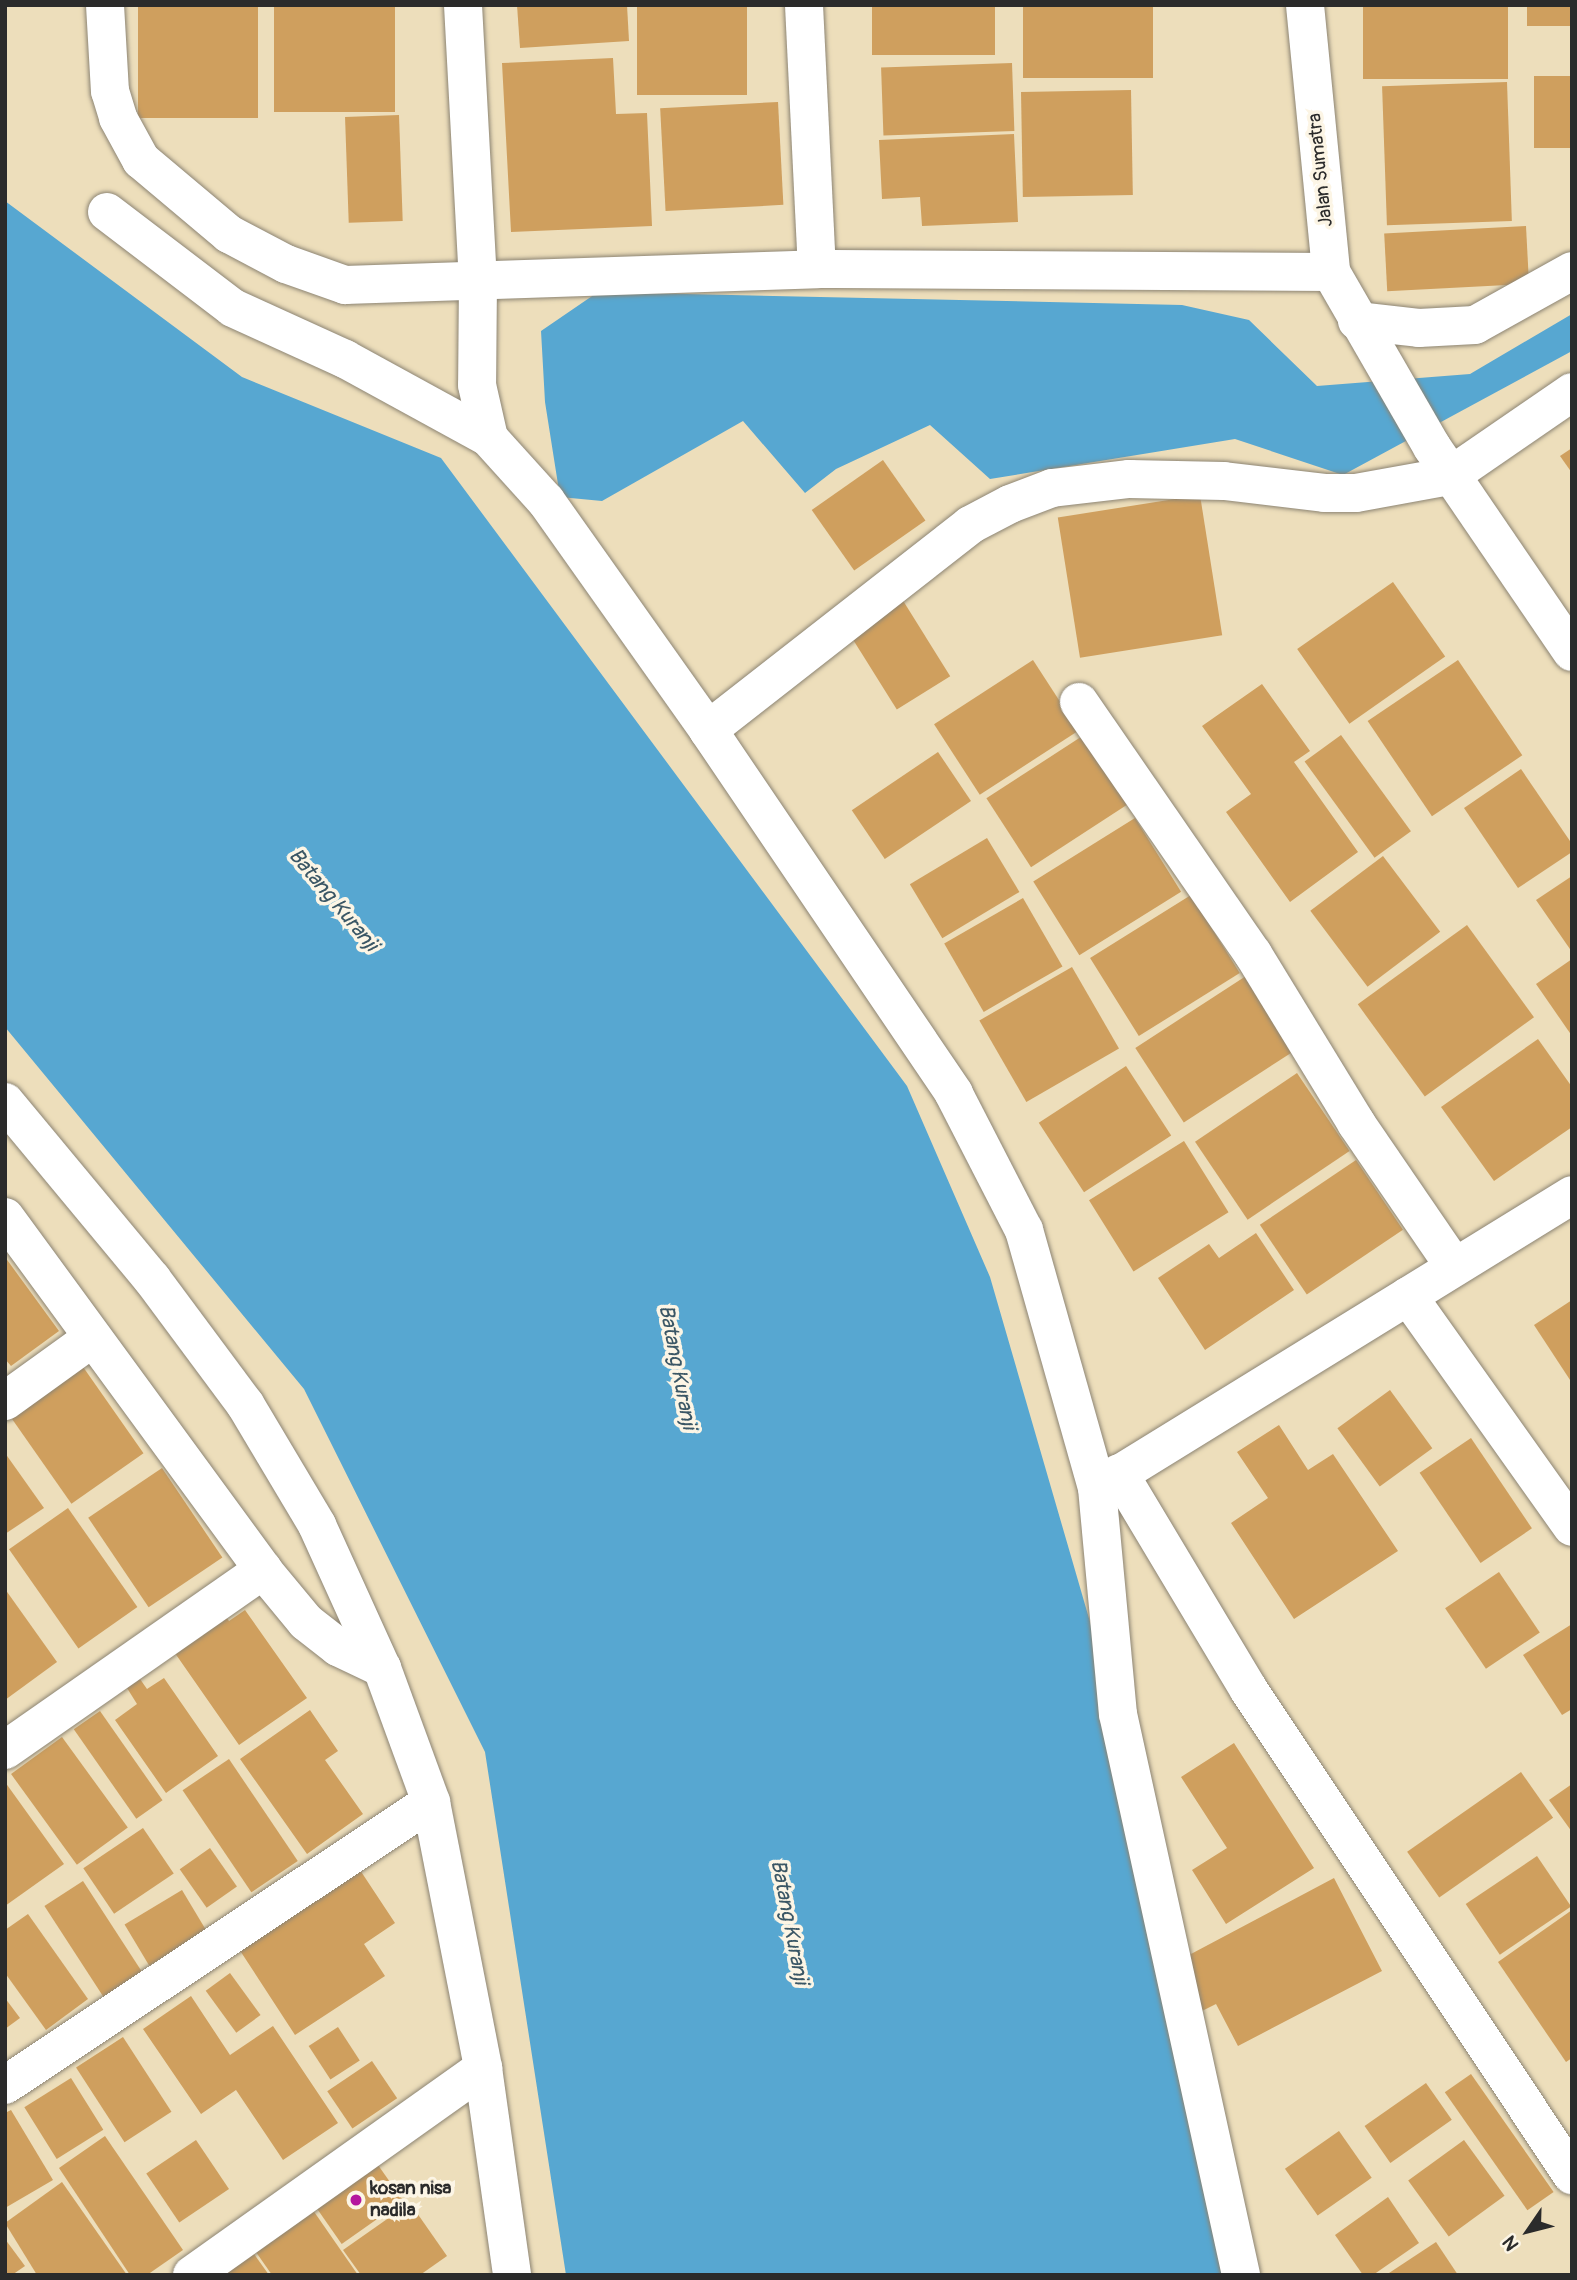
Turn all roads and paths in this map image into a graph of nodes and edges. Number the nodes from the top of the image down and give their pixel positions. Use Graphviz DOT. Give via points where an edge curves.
graph roads {
  1 [pos="105,5"];
  2 [pos="463,5"];
  3 [pos="804,5"];
  4 [pos="1305,5"];
  5 [pos="107,212"];
  6 [pos="817,269"];
  7 [pos="1572,271"];
  8 [pos="1331,272"];
  9 [pos="478,280"];
  10 [pos="1359,325"];
  11 [pos="1572,392"];
  12 [pos="489,438"];
  13 [pos="1441,461"];
  14 [pos="1572,652"];
  15 [pos="1079,702"];
  16 [pos="708,730"];
  17 [pos="5,1102"];
  18 [pos="1572,1195"];
  19 [pos="5,1217"];
  20 [pos="1454,1266"];
  21 [pos="1408,1296"];
  22 [pos="91,1339"];
  23 [pos="5,1401"];
  24 [pos="1108,1480"];
  25 [pos="1572,1527"];
  26 [pos="263,1570"];
  27 [pos="382,1668"];
  28 [pos="5,1750"];
  29 [pos="431,1802"];
  30 [pos="483,2068"];
  31 [pos="5,2085"];
  32 [pos="1572,2175"];
  33 [pos="192,2275"];
  34 [pos="512,2275"];
  35 [pos="1241,2275"];
  1 -- 9 [label="street" via="110,91 128,138 141,160 167,186 229,233 286,264 345,285"];
  2 -- 9 [label="street"];
  3 -- 6 [label="street"];
  4 -- 8 [label="street, Jalan Sumatra"];
  5 -- 12 [label="street" via="233,308 345,359"];
  6 -- 8 [label="street"];
  6 -- 9 [label="street"];
  7 -- 10 [label="street" via="1475,325"];
  8 -- 10 [label="street, Jalan Sumatra"];
  9 -- 12 [label="street" via="477,385"];
  10 -- 13 [label="street, Jalan Sumatra"];
  11 -- 13 [label="street"];
  12 -- 16 [label="street" via="546,501"];
  13 -- 14 [label="street"];
  13 -- 16 [label="street" via="1356,493 1170,477 1052,488 970,525"];
  15 -- 20 [label="street" via="1254,954 1356,1123"];
  16 -- 24 [label="street" via="954,1094 1024,1230"];
  17 -- 27 [label="street" via="152,1279 245,1404 317,1525"];
  18 -- 20 [label="street"];
  19 -- 22 [label="street"];
  20 -- 21 [label="street"];
  21 -- 24 [label="street"];
  21 -- 25 [label="street"];
  22 -- 23 [label="street"];
  22 -- 26 [label="street"];
  24 -- 32 [label="street"];
  24 -- 35 [label="street" via="1118,1714"];
  26 -- 27 [label="street" via="306,1622 338,1647"];
  26 -- 28 [label="street"];
  27 -- 29 [label="street"];
  29 -- 30 [label="street"];
  29 -- 31 [label="street"];
  30 -- 33 [label="street"];
  30 -- 34 [label="street"];
}
